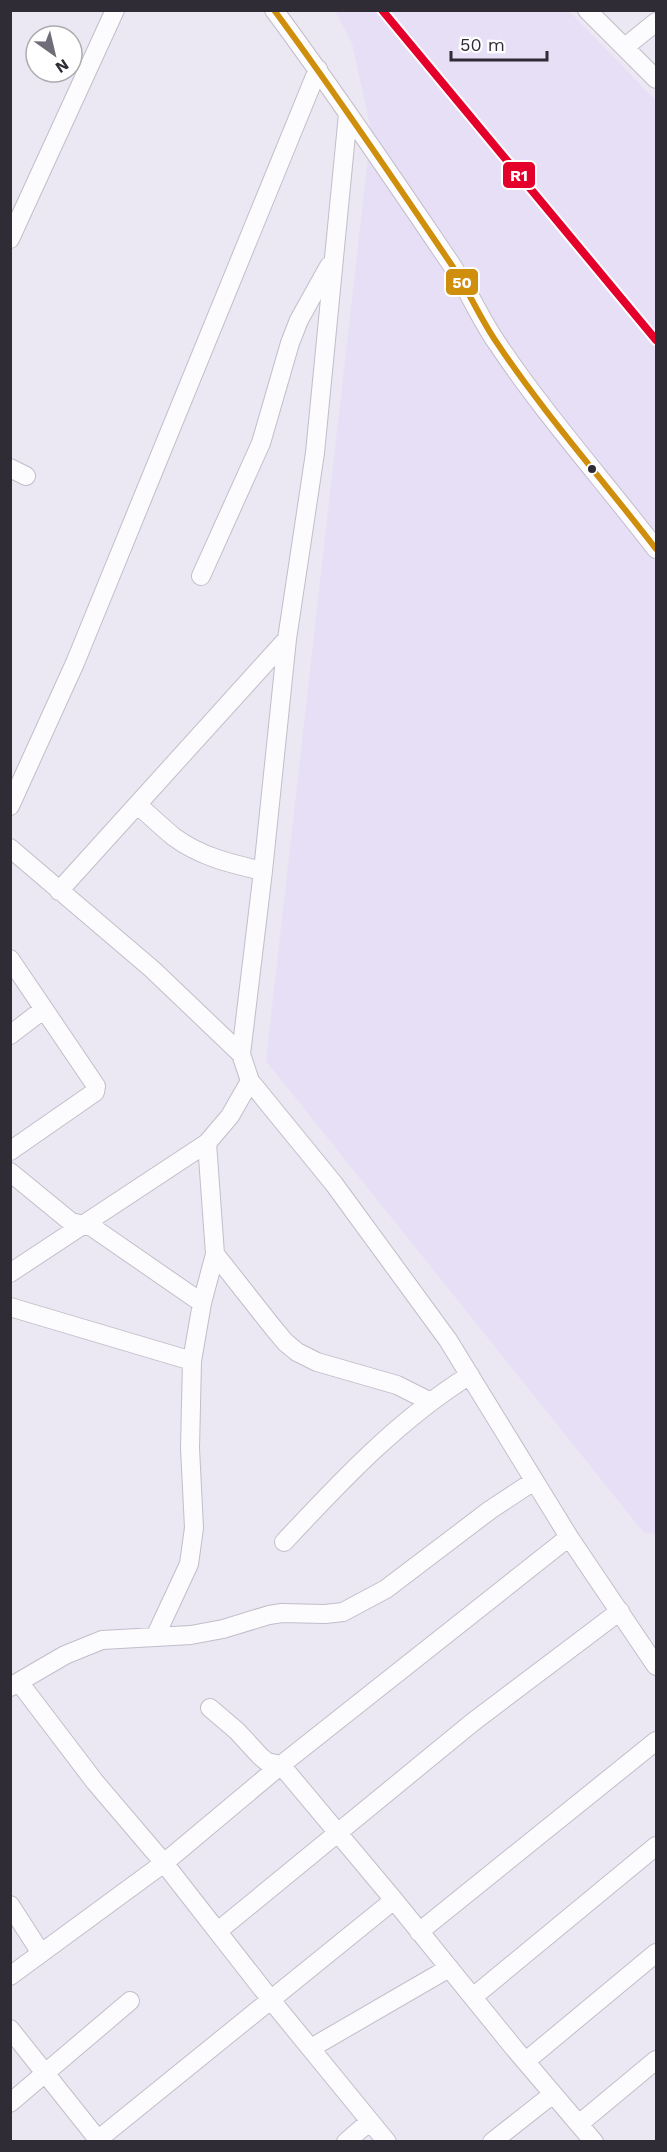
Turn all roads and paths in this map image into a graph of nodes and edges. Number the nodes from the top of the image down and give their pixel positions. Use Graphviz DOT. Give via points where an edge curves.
graph roads {
  1 [pos="115,10"];
  2 [pos="274,10"];
  3 [pos="587,10"];
  4 [pos="657,22"];
  5 [pos="625,47"];
  6 [pos="318,69"];
  7 [pos="657,79"];
  8 [pos="348,114"];
  9 [pos="10,239"];
  10 [pos="332,262"];
  11 [pos="657,549"];
  12 [pos="201,576"];
  13 [pos="287,639"];
  14 [pos="138,805"];
  15 [pos="10,806"];
  16 [pos="10,848"];
  17 [pos="263,871"];
  18 [pos="59,891"];
  19 [pos="10,959"];
  20 [pos="44,1009"];
  21 [pos="10,1035"];
  22 [pos="241,1054"];
  23 [pos="249,1081"];
  24 [pos="207,1143"];
  25 [pos="10,1151"];
  26 [pos="10,1172"];
  27 [pos="81,1225"];
  28 [pos="215,1254"];
  29 [pos="10,1274"];
  30 [pos="202,1303"];
  31 [pos="10,1307"];
  32 [pos="192,1361"];
  33 [pos="470,1375"];
  34 [pos="429,1401"];
  35 [pos="534,1481"];
  36 [pos="569,1537"];
  37 [pos="284,1542"];
  38 [pos="620,1611"];
  39 [pos="155,1637"];
  40 [pos="657,1666"];
  41 [pos="15,1684"];
  42 [pos="210,1708"];
  43 [pos="657,1741"];
  44 [pos="281,1765"];
  45 [pos="337,1833"];
  46 [pos="657,1846"];
  47 [pos="164,1863"];
  48 [pos="394,1900"];
  49 [pos="10,1905"];
  50 [pos="218,1931"];
  51 [pos="419,1932"];
  52 [pos="41,1953"];
  53 [pos="657,1953"];
  54 [pos="449,1968"];
  55 [pos="10,1976"];
  56 [pos="473,1997"];
  57 [pos="271,2000"];
  58 [pos="130,2001"];
  59 [pos="10,2029"];
  60 [pos="311,2048"];
  61 [pos="657,2060"];
  62 [pos="525,2061"];
  63 [pos="46,2072"];
  64 [pos="553,2094"];
  65 [pos="10,2103"];
  66 [pos="369,2122"];
  67 [pos="579,2124"];
  68 [pos="97,2141"];
  69 [pos="346,2142"];
  70 [pos="387,2142"];
  71 [pos="492,2142"];
  72 [pos="594,2142"];
  1 -- 9 [label="street"];
  2 -- 6 [label="street"];
  3 -- 5 [label="street"];
  4 -- 5 [label="street"];
  5 -- 7 [label="street"];
  6 -- 8 [label="street"];
  6 -- 15 [label="street" via="84,642"];
  8 -- 10 [label="street"];
  8 -- 11 [label="street" via="450,262 498,344"];
  10 -- 12 [label="street" via="299,320 261,443"];
  10 -- 13 [label="street" via="315,453"];
  13 -- 14 [label="street"];
  13 -- 17 [label="street"];
  14 -- 17 [label="street" via="174,837 201,852"];
  14 -- 18 [label="street"];
  16 -- 18 [label="street"];
  17 -- 22 [label="street"];
  18 -- 22 [label="street" via="152,969"];
  19 -- 20 [label="street"];
  20 -- 21 [label="street"];
  20 -- 25 [label="street" via="96,1089"];
  22 -- 23 [label="street"];
  23 -- 24 [label="street" via="230,1116"];
  23 -- 33 [label="street" via="334,1184"];
  24 -- 27 [label="street"];
  24 -- 28 [label="street"];
  26 -- 27 [label="street" via="71,1222"];
  27 -- 29 [label="street"];
  27 -- 30 [label="street" via="92,1227"];
  28 -- 30 [label="street"];
  28 -- 34 [label="street" via="270,1325 297,1352 317,1362 397,1385"];
  30 -- 32 [label="street"];
  31 -- 32 [label="street"];
  32 -- 39 [label="street" via="192,1552"];
  33 -- 34 [label="street"];
  33 -- 35 [label="street"];
  34 -- 37 [label="street"];
  35 -- 36 [label="street"];
  35 -- 39 [label="street" via="386,1590 343,1612 282,1613 223,1629"];
  36 -- 38 [label="street"];
  36 -- 44 [label="street"];
  38 -- 40 [label="street"];
  38 -- 45 [label="street" via="473,1722"];
  39 -- 41 [label="street" via="102,1640 65,1655"];
  41 -- 47 [label="street"];
  42 -- 44 [label="street" via="267,1762"];
  43 -- 51 [label="street"];
  44 -- 45 [label="street"];
  44 -- 47 [label="street"];
  45 -- 48 [label="street"];
  45 -- 50 [label="street"];
  46 -- 56 [label="street"];
  47 -- 50 [label="street"];
  47 -- 52 [label="street"];
  48 -- 51 [label="street"];
  48 -- 57 [label="street"];
  49 -- 52 [label="street"];
  50 -- 57 [label="street"];
  51 -- 54 [label="street"];
  52 -- 55 [label="street"];
  53 -- 62 [label="street"];
  54 -- 56 [label="street"];
  54 -- 60 [label="street"];
  56 -- 62 [label="street"];
  57 -- 60 [label="street"];
  57 -- 68 [label="street"];
  58 -- 63 [label="street"];
  59 -- 63 [label="street"];
  60 -- 66 [label="street"];
  61 -- 67 [label="street"];
  62 -- 64 [label="street"];
  63 -- 65 [label="street"];
  63 -- 68 [label="street"];
  64 -- 67 [label="street"];
  64 -- 71 [label="street"];
  66 -- 69 [label="street"];
  66 -- 70 [label="street"];
  67 -- 72 [label="street"];
}
